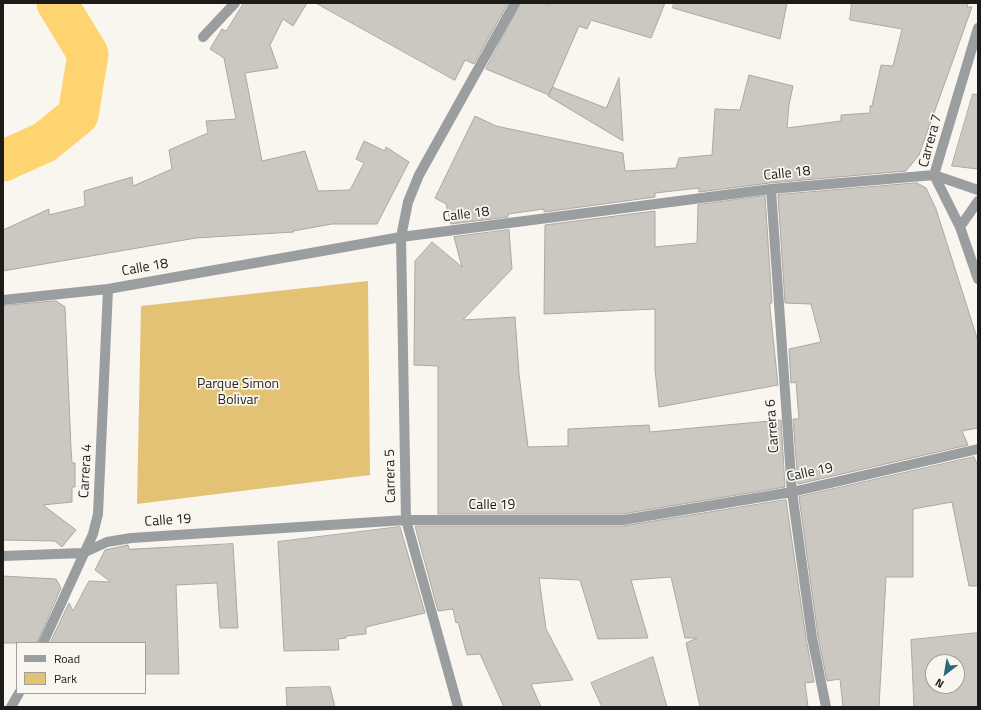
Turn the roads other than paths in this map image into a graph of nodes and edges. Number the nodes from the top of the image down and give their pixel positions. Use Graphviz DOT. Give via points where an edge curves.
graph roads {
  1 [pos="235,3"];
  2 [pos="515,3"];
  3 [pos="978,28"];
  4 [pos="203,37"];
  5 [pos="934,175"];
  6 [pos="771,189"];
  7 [pos="978,190"];
  8 [pos="978,201"];
  9 [pos="960,227"];
  10 [pos="401,237"];
  11 [pos="978,279"];
  12 [pos="108,289"];
  13 [pos="3,300"];
  14 [pos="978,450"];
  15 [pos="792,492"];
  16 [pos="406,520"];
  17 [pos="83,553"];
  18 [pos="3,556"];
  19 [pos="43,642"];
  20 [pos="18,694"];
  21 [pos="11,707"];
  22 [pos="458,707"];
  23 [pos="826,707"];
  1 -- 4 [label="street"];
  2 -- 10 [label="street, Carrera 5" via="419,175 408,202"];
  3 -- 5 [label="street, Carrera 7"];
  5 -- 6 [label="street, Calle 18"];
  5 -- 7 [label="street"];
  5 -- 9 [label="street, Carrera 7"];
  6 -- 10 [label="street, Calle 18"];
  6 -- 15 [label="street, Carrera 6"];
  8 -- 9 [label="street"];
  9 -- 11 [label="street, Carrera 7"];
  10 -- 12 [label="street, Calle 18"];
  10 -- 16 [label="street, Carrera 5"];
  12 -- 13 [label="street, Calle 18"];
  12 -- 17 [label="street, Carrera 4" via="98,514"];
  14 -- 15 [label="street, Calle 19"];
  15 -- 16 [label="street, Calle 19" via="623,520"];
  15 -- 23 [label="street, Carrera 6" via="812,637"];
  16 -- 17 [label="street, Calle 19" via="131,538 107,542"];
  16 -- 22 [label="street, Carrera 5"];
  17 -- 18 [label="street, Calle 19"];
  17 -- 19 [label="street, Carrera 4"];
  20 -- 21 [label="street"];
}
